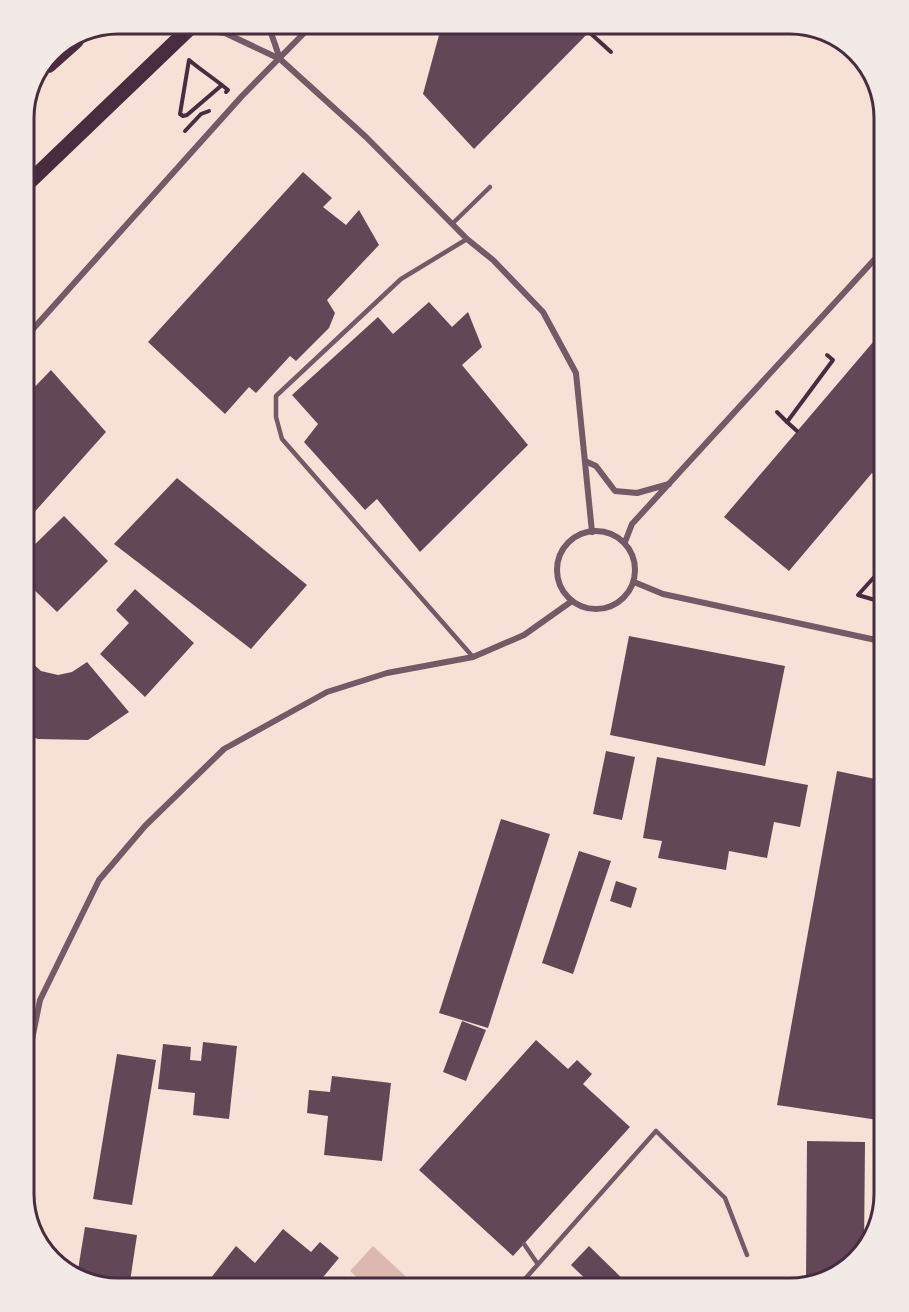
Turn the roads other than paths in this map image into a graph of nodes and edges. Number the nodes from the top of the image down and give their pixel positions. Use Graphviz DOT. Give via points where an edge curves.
graph roads {
  1 [pos="184,34"];
  2 [pos="227,34"];
  3 [pos="272,34"];
  4 [pos="303,34"];
  5 [pos="280,59"];
  6 [pos="35,176"];
  7 [pos="490,187"];
  8 [pos="452,224"];
  9 [pos="467,239"];
  10 [pos="874,260"];
  11 [pos="35,327"];
  12 [pos="585,460"];
  13 [pos="669,484"];
  14 [pos="592,531"];
  15 [pos="625,542"];
  16 [pos="634,582"];
  17 [pos="572,601"];
  18 [pos="874,640"];
  19 [pos="473,657"];
  20 [pos="35,1025"];
  21 [pos="524,1245"];
  22 [pos="747,1255"];
  23 [pos="537,1263"];
  24 [pos="525,1278"];
  1 -- 6 [label="main road"];
  2 -- 5 [label="street"];
  3 -- 5 [label="street"];
  4 -- 5 [label="street"];
  5 -- 8 [label="street" via="366,137"];
  5 -- 11 [label="street" via="242,96"];
  7 -- 8 [label="lane"];
  8 -- 9 [label="street"];
  9 -- 12 [label="street" via="543,312 576,373"];
  9 -- 19 [label="lane" via="401,279 276,396 276,417 282,439"];
  10 -- 13 [label="street"];
  12 -- 13 [label="street" via="596,466 615,491 637,493"];
  12 -- 14 [label="street"];
  13 -- 15 [label="street" via="632,524"];
  14 -- 15 [label="street" via="604,531"];
  14 -- 17 [label="street" via="571,540 557,565 563,591"];
  15 -- 16 [label="street" via="635,562"];
  16 -- 17 [label="street" via="628,594 607,608 596,610"];
  16 -- 18 [label="street" via="663,594"];
  17 -- 19 [label="street" via="524,635"];
  19 -- 20 [label="street" via="387,673 327,692 224,749 145,826 99,879 40,1000"];
  21 -- 23 [label="lane"];
  22 -- 23 [label="lane" via="725,1198 656,1131"];
  23 -- 24 [label="lane"];
}
